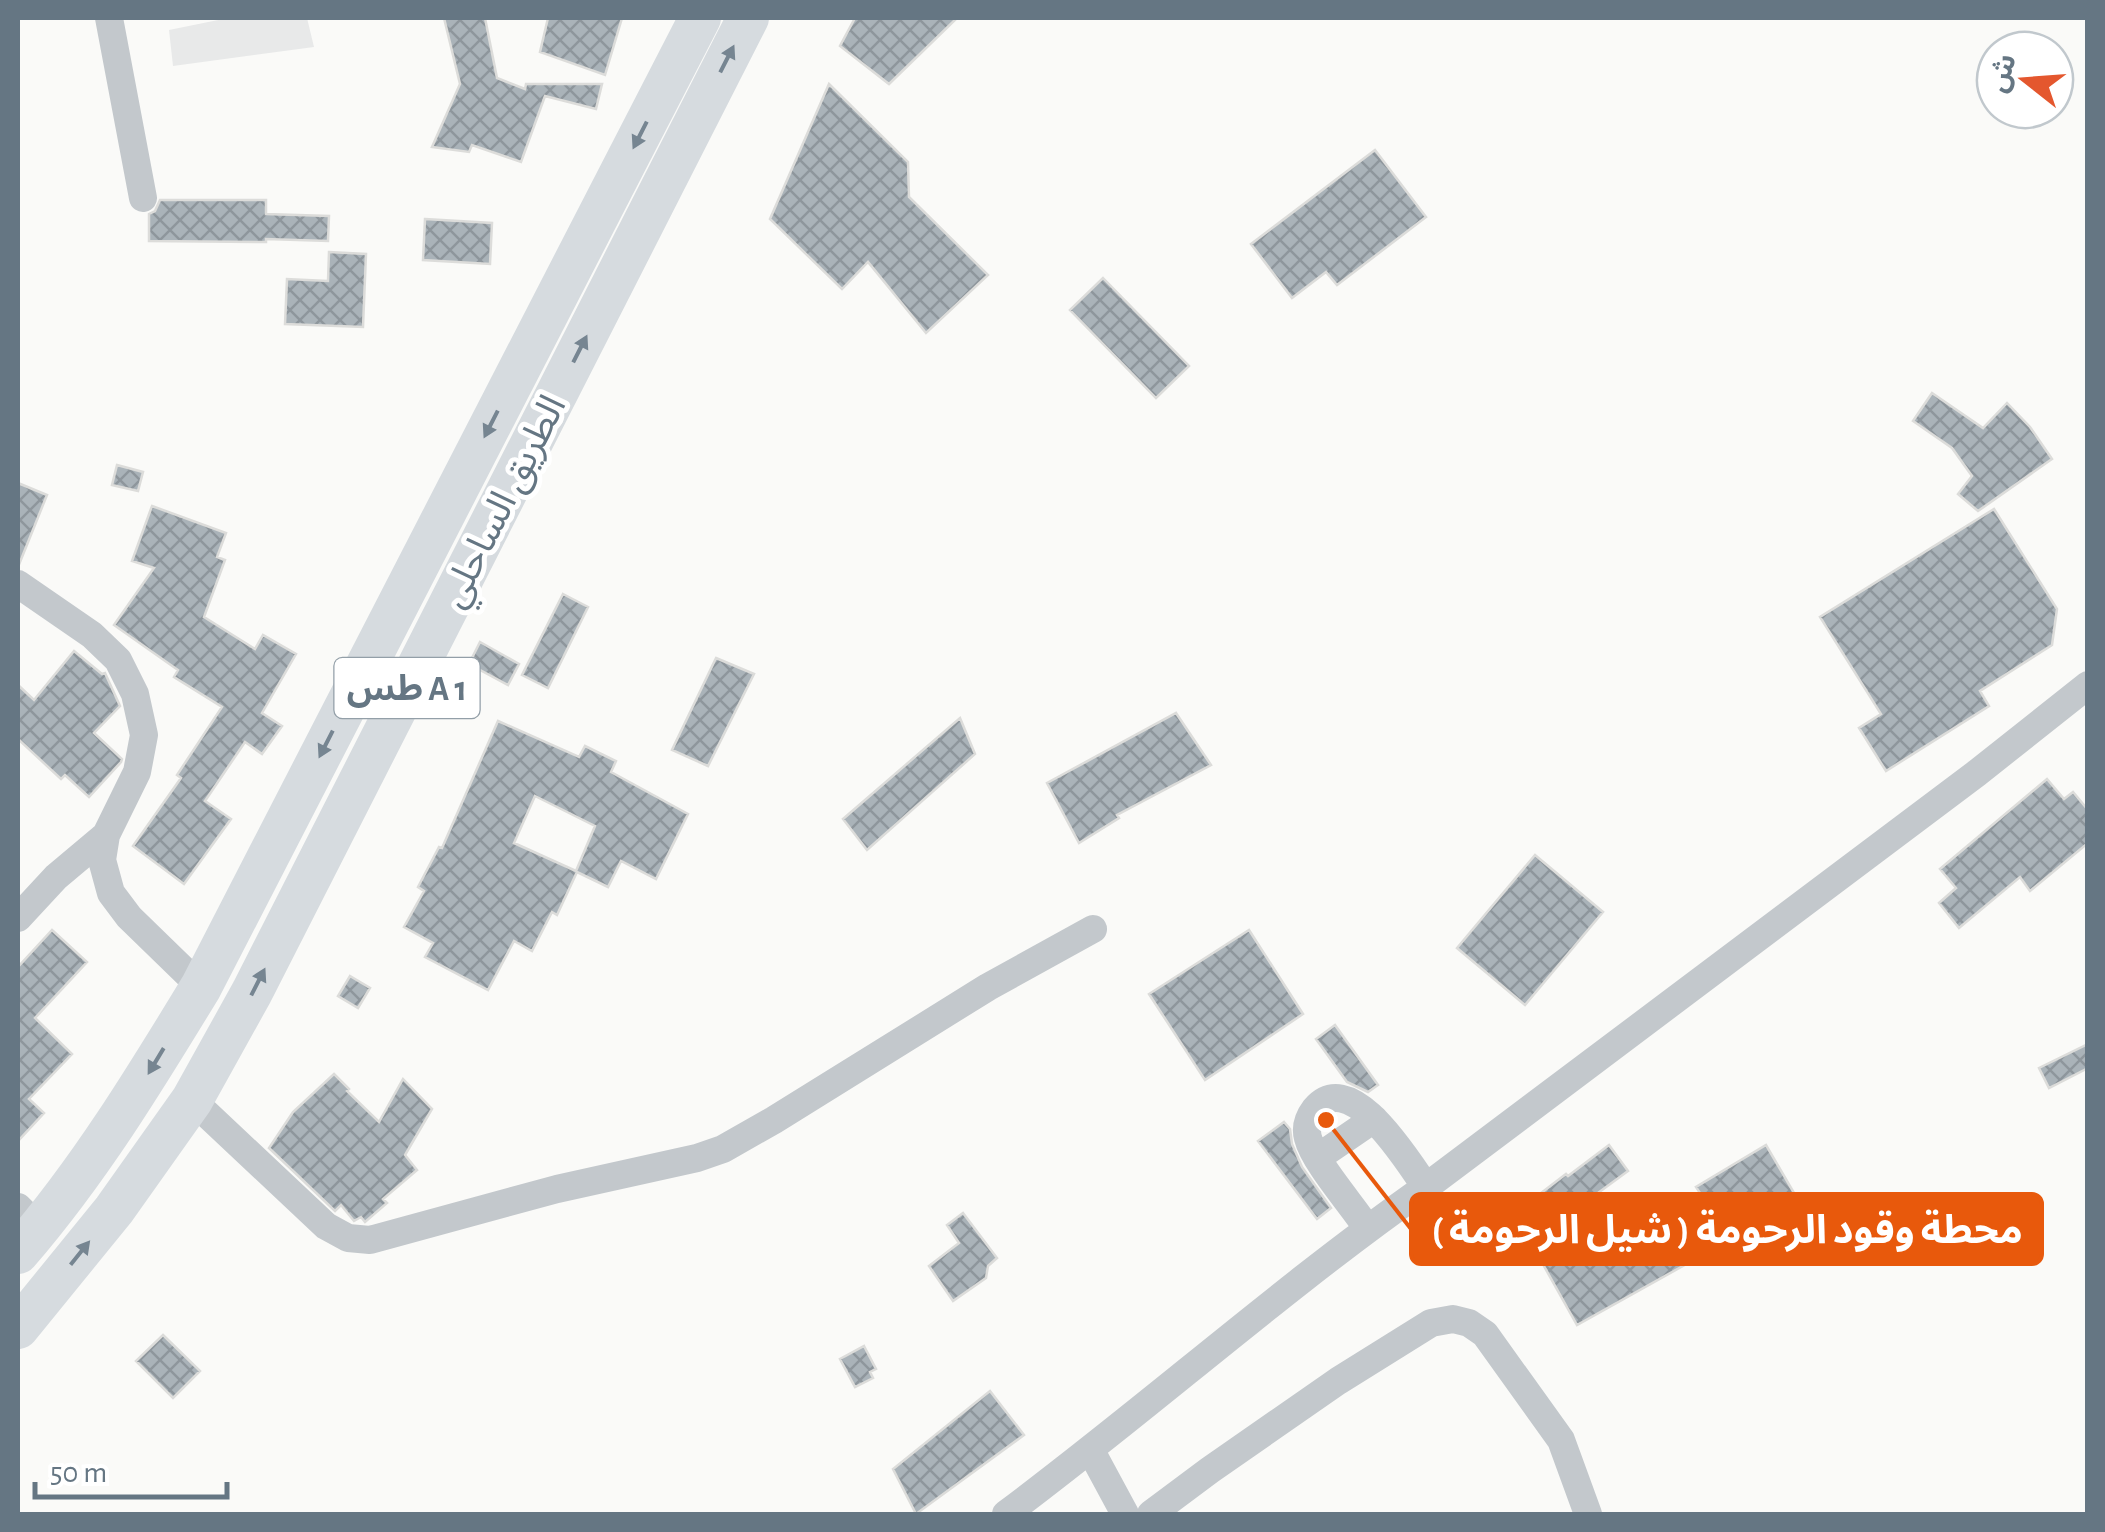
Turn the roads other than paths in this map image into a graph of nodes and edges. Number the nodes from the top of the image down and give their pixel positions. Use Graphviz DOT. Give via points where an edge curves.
graph roads {
  1 [pos="109,18"];
  2 [pos="700,18"];
  3 [pos="748,18"];
  4 [pos="143,198"];
  5 [pos="18,584"];
  6 [pos="2088,685"];
  7 [pos="106,835"];
  8 [pos="18,918"];
  9 [pos="1093,929"];
  10 [pos="200,987"];
  11 [pos="192,1100"];
  12 [pos="1374,1119"];
  13 [pos="1317,1158"];
  14 [pos="1426,1187"];
  15 [pos="1367,1228"];
  16 [pos="24,1229"];
  17 [pos="18,1328"];
  18 [pos="1091,1450"];
  19 [pos="1006,1514"];
  20 [pos="1124,1514"];
  21 [pos="1151,1514"];
  22 [pos="1588,1514"];
  1 -- 4 [label="street"];
  2 -- 10 [label="highway, الطريق الساحلي / طس A 1, one-way"];
  11 -- 3 [label="highway, الطريق الساحلي / طس A 1, one-way"];
  5 -- 7 [label="street" via="92,635 118,660 135,694 144,735 138,772"];
  6 -- 14 [label="street"];
  7 -- 8 [label="street"];
  7 -- 10 [label="street" via="102,860 111,893"];
  9 -- 11 [label="street" via="722,1149 370,1240 326,1226"];
  10 -- 16 [label="highway, الطريق الساحلي / طس A 1, one-way" via="85,1168"];
  17 -- 11 [label="highway, الطريق الساحلي / طس A 1, one-way"];
  12 -- 13 [label="street"];
  12 -- 13 [label="street" via="1347,1098 1320,1104 1306,1127"];
  12 -- 14 [label="street"];
  13 -- 15 [label="street"];
  14 -- 15 [label="street"];
  15 -- 18 [label="street"];
  18 -- 19 [label="street"];
  18 -- 20 [label="street"];
  21 -- 22 [label="street" via="1338,1381 1442,1319 1469,1323 1485,1334 1561,1440"];
}
